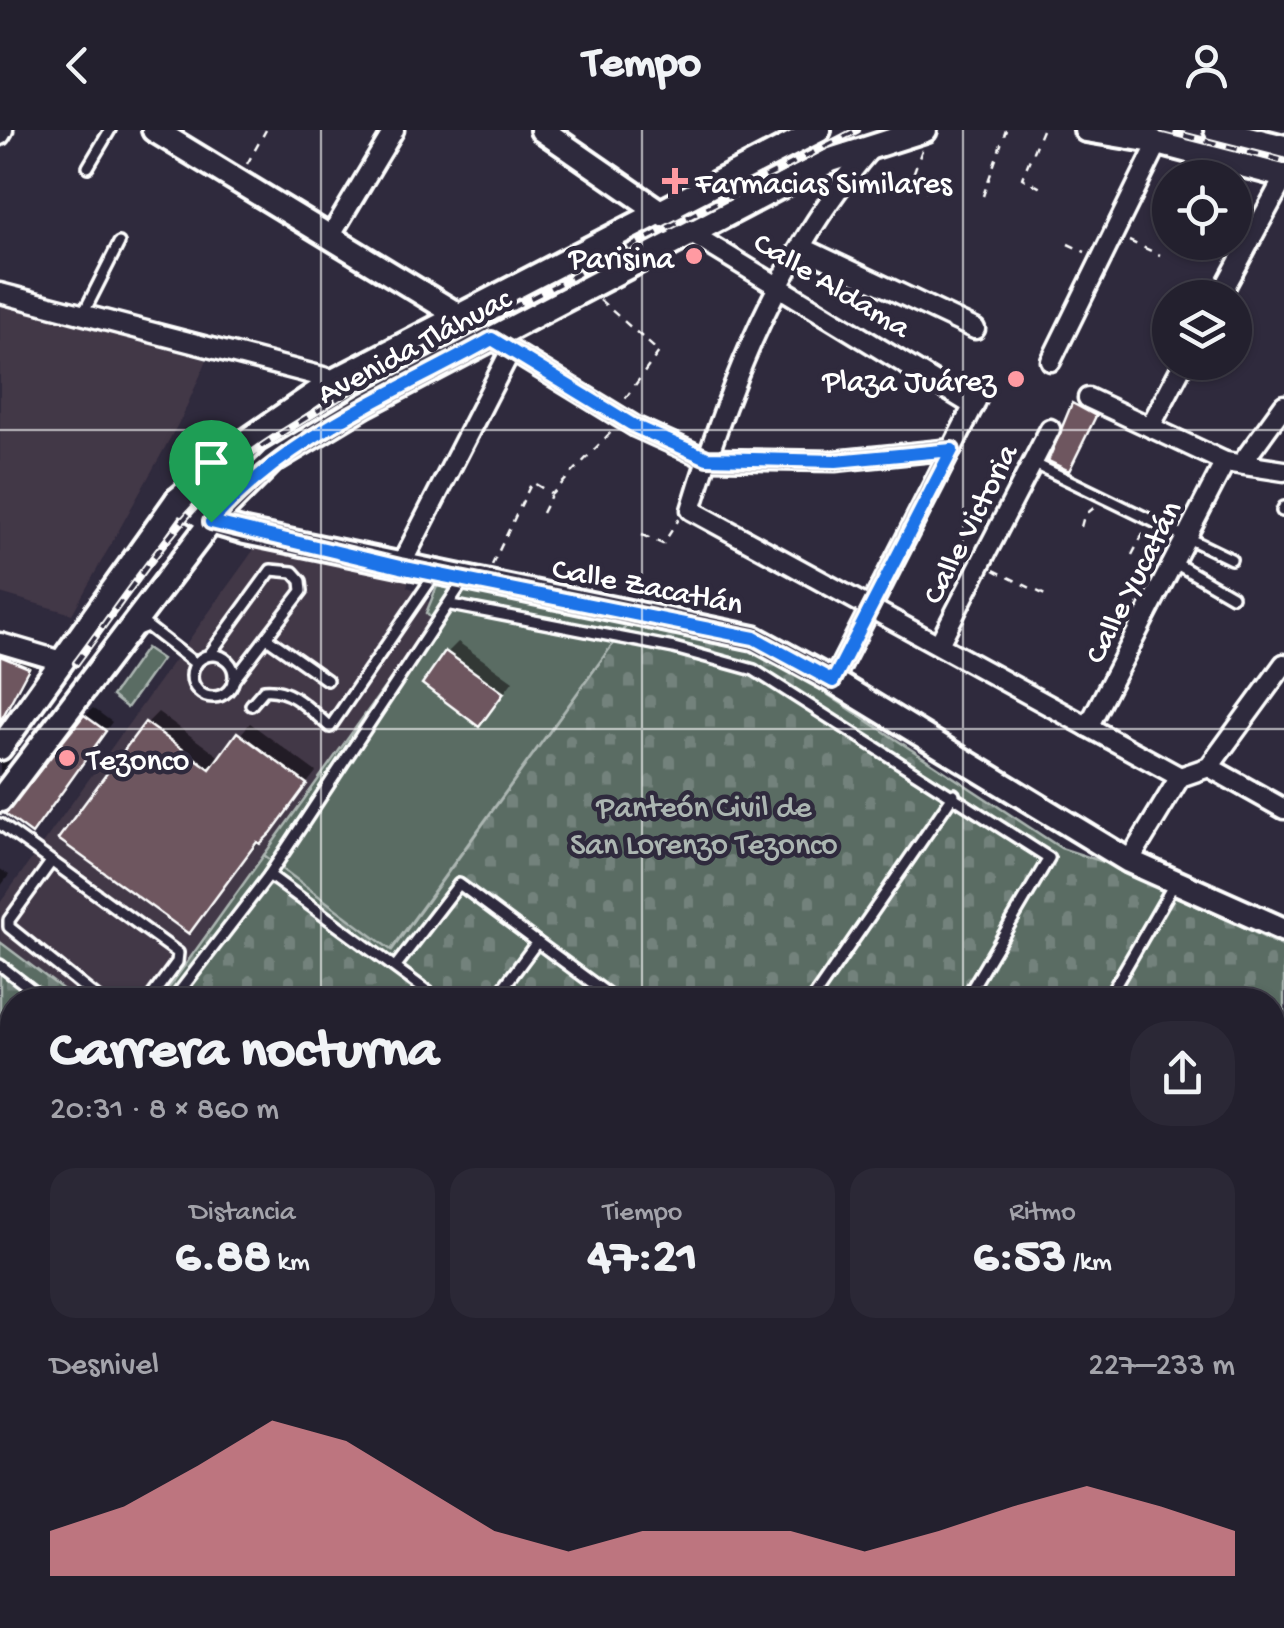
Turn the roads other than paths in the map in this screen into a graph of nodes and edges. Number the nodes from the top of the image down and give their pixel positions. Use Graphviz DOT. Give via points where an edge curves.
graph roads {
  1 [pos="110,130"];
  2 [pos="154,130"];
  3 [pos="394,130"];
  4 [pos="542,130"];
  5 [pos="819,130"];
  6 [pos="1086,130"];
  7 [pos="1216,130"];
  8 [pos="924,138"];
  9 [pos="875,144"];
  10 [pos="1158,144"];
  11 [pos="1284,147"];
  12 [pos="818,166"];
  13 [pos="88,167"];
  14 [pos="1284,177"];
  15 [pos="841,182"];
  16 [pos="662,212"];
  17 [pos="692,234"];
  18 [pos="331,235"];
  19 [pos="119,243"];
  20 [pos="801,247"];
  21 [pos="1230,280"];
  22 [pos="776,289"];
  23 [pos="0,293"];
  24 [pos="83,314"];
  25 [pos="458,316"];
  26 [pos="975,329"];
  27 [pos="501,346"];
  28 [pos="1051,361"];
  29 [pos="336,380"];
  30 [pos="1175,380"];
  31 [pos="1088,398"];
  32 [pos="1284,405"];
  33 [pos="1150,427"];
  34 [pos="1050,429"];
  35 [pos="952,450"];
  36 [pos="707,458"];
  37 [pos="1033,462"];
  38 [pos="1234,462"];
  39 [pos="1284,471"];
  40 [pos="177,500"];
  41 [pos="211,522"];
  42 [pos="1188,538"];
  43 [pos="1231,559"];
  44 [pos="1175,563"];
  45 [pos="400,567"];
  46 [pos="435,574"];
  47 [pos="474,582"];
  48 [pos="1232,596"];
  49 [pos="451,604"];
  50 [pos="872,607"];
  51 [pos="125,635"];
  52 [pos="267,638"];
  53 [pos="0,643"];
  54 [pos="939,644"];
  55 [pos="209,655"];
  56 [pos="61,661"];
  57 [pos="196,664"];
  58 [pos="1284,664"];
  59 [pos="233,680"];
  60 [pos="327,680"];
  61 [pos="833,681"];
  62 [pos="251,706"];
  63 [pos="1088,727"];
  64 [pos="3,740"];
  65 [pos="1209,767"];
  66 [pos="1180,777"];
  67 [pos="954,794"];
  68 [pos="0,800"];
  69 [pos="1284,809"];
  70 [pos="0,824"];
  71 [pos="1129,861"];
  72 [pos="51,862"];
  73 [pos="269,875"];
  74 [pos="1176,882"];
  75 [pos="1284,930"];
  76 [pos="537,942"];
  77 [pos="394,967"];
  78 [pos="1,968"];
  79 [pos="28,988"];
  80 [pos="85,988"];
  81 [pos="158,988"];
  82 [pos="181,988"];
  83 [pos="423,988"];
  84 [pos="503,988"];
  85 [pos="600,988"];
  86 [pos="820,988"];
  87 [pos="972,988"];
  88 [pos="1114,988"];
  1 -- 13 [label="lane"];
  2 -- 18 [label="main road"];
  3 -- 18 [label="street"];
  4 -- 16 [label="main road, Calle Aldama"];
  5 -- 16 [label="main road, Avenida Tláhuac"];
  6 -- 10 [label="main road"];
  7 -- 11 [label="main road"];
  8 -- 9 [label="main road, Avenida Tláhuac"];
  9 -- 12 [label="main road, Avenida Tláhuac"];
  9 -- 15 [label="street"];
  10 -- 14 [label="main road"];
  10 -- 28 [label="street"];
  12 -- 15 [label="street"];
  12 -- 17 [label="main road, Avenida Tláhuac"];
  14 -- 21 [label="street"];
  15 -- 20 [label="street"];
  16 -- 17 [label="main road, Calle Aldama"];
  16 -- 25 [label="main road, Avenida Tláhuac"];
  17 -- 22 [label="street, Calle Aldama"];
  17 -- 27 [label="main road, Avenida Tláhuac"];
  18 -- 25 [label="main road"];
  19 -- 24 [label="lane"];
  20 -- 22 [label="street"];
  20 -- 26 [label="street"];
  22 -- 35 [label="street, Calle Aldama" via="975,402"];
  22 -- 36 [label="street"];
  23 -- 24 [label="street"];
  24 -- 29 [label="street"];
  25 -- 29 [label="main road, Avenida Tláhuac"];
  27 -- 36 [label="street" via="618,416"];
  27 -- 41 [label="main road, Avenida Tláhuac" via="324,427 272,462"];
  27 -- 45 [label="street"];
  29 -- 40 [label="main road, Avenida Tláhuac" via="249,439"];
  30 -- 33 [label="street"];
  31 -- 33 [label="street"];
  32 -- 38 [label="street, Calle Yucatán"];
  33 -- 38 [label="street"];
  34 -- 37 [label="street, Calle Victoria"];
  35 -- 36 [label="street" via="836,461"];
  35 -- 50 [label="street"];
  36 -- 50 [label="street" via="691,510"];
  37 -- 42 [label="lane"];
  37 -- 54 [label="street, Calle Victoria"];
  38 -- 39 [label="street"];
  38 -- 42 [label="street, Calle Yucatán"];
  40 -- 41 [label="main road, Calle Zacatlán"];
  40 -- 56 [label="main road, Avenida Tláhuac"];
  41 -- 45 [label="main road, Calle Zacatlán"];
  41 -- 51 [label="main road, Avenida Tláhuac"];
  42 -- 43 [label="lane"];
  42 -- 44 [label="street, Calle Yucatán"];
  44 -- 48 [label="lane"];
  44 -- 63 [label="street, Calle Yucatán"];
  45 -- 46 [label="main road, Calle Zacatlán"];
  46 -- 47 [label="main road, Calle Zacatlán"];
  46 -- 62 [label="lane" via="330,727 275,689 264,690"];
  47 -- 49 [label="lane"];
  47 -- 61 [label="main road, Calle Zacatlán" via="754,638"];
  49 -- 67 [label="lane" via="754,670"];
  49 -- 73 [label="lane"];
  50 -- 54 [label="street"];
  50 -- 61 [label="street"];
  51 -- 57 [label="lane" via="147,626"];
  51 -- 68 [label="main road, Avenida Tláhuac"];
  52 -- 55 [label="lane" via="302,592 293,572 271,570"];
  52 -- 59 [label="lane"];
  52 -- 60 [label="lane"];
  53 -- 56 [label="street"];
  54 -- 63 [label="street"];
  55 -- 57 [label="lane"];
  55 -- 59 [label="lane" via="230,664"];
  56 -- 64 [label="main road, Avenida Tláhuac"];
  57 -- 59 [label="lane" via="192,680 201,693 216,697"];
  58 -- 65 [label="street"];
  61 -- 71 [label="main road, Calle Zacatlán"];
  63 -- 66 [label="street"];
  65 -- 66 [label="street"];
  65 -- 69 [label="street"];
  66 -- 71 [label="street"];
  67 -- 86 [label="lane"];
  67 -- 87 [label="lane" via="1048,858"];
  70 -- 72 [label="lane"];
  71 -- 74 [label="main road, Calle Zacatlán"];
  72 -- 80 [label="lane" via="8,920 9,928"];
  72 -- 81 [label="lane" via="178,953"];
  73 -- 77 [label="lane"];
  73 -- 82 [label="lane"];
  74 -- 75 [label="main road, Calle Zacatlán"];
  74 -- 88 [label="lane"];
  76 -- 77 [label="lane" via="459,884"];
  76 -- 84 [label="lane"];
  76 -- 85 [label="lane"];
  77 -- 83 [label="lane"];
  78 -- 79 [label="lane"];
}
